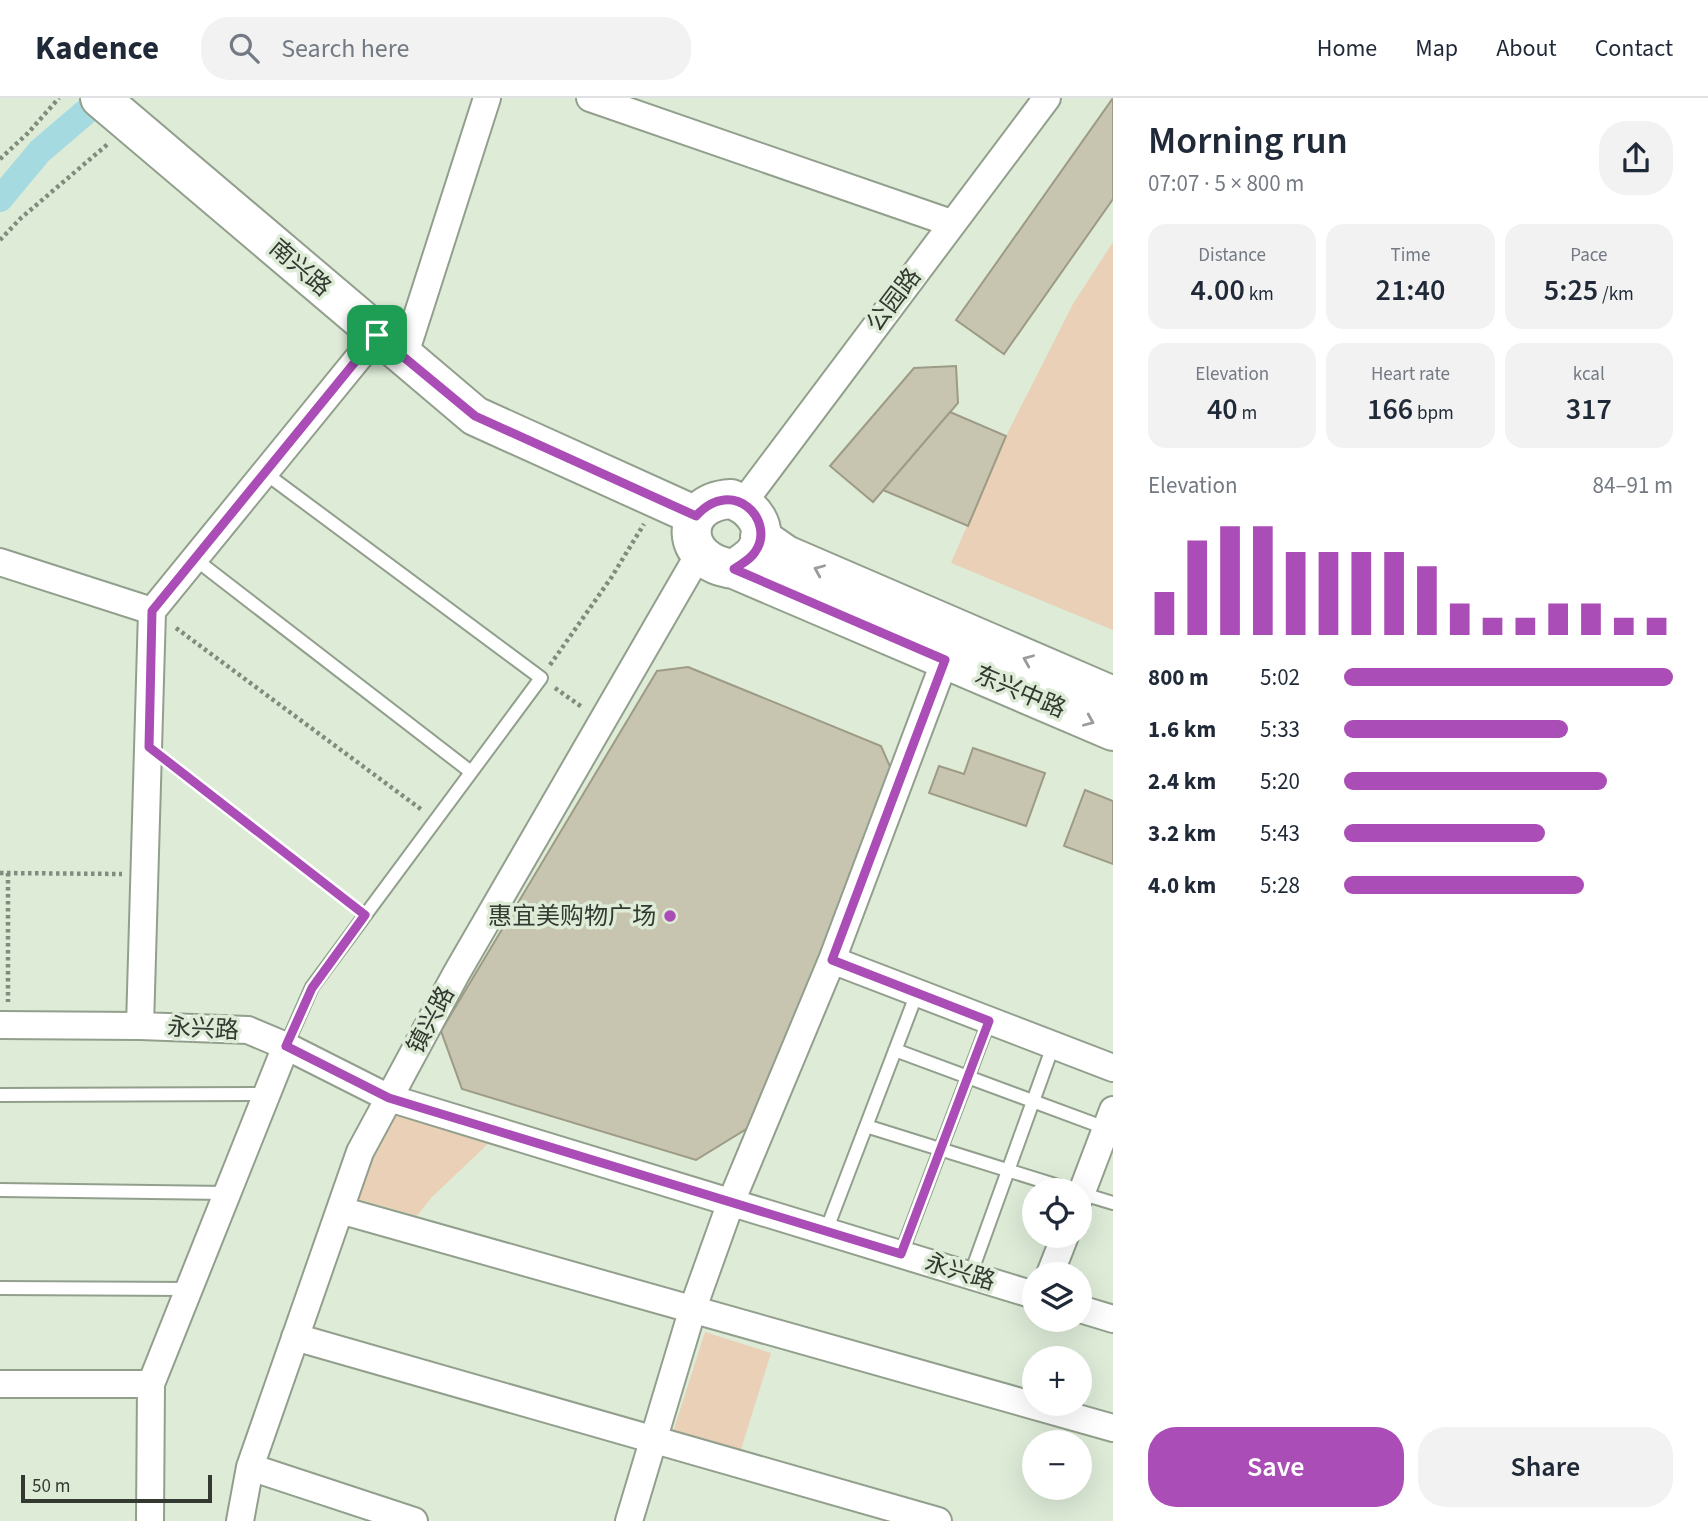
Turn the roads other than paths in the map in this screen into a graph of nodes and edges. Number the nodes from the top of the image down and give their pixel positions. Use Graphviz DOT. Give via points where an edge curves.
graph roads {
  1 [pos="487,98"];
  2 [pos="590,98"];
  3 [pos="1047,98"];
  4 [pos="117,112"];
  5 [pos="951,223"];
  6 [pos="391,346"];
  7 [pos="265,473"];
  8 [pos="743,503"];
  9 [pos="696,516"];
  10 [pos="761,537"];
  11 [pos="699,554"];
  12 [pos="195,559"];
  13 [pos="0,562"];
  14 [pos="734,569"];
  15 [pos="152,611"];
  16 [pos="945,660"];
  17 [pos="1113,696"];
  18 [pos="1113,731"];
  19 [pos="471,772"];
  20 [pos="832,960"];
  21 [pos="917,993"];
  22 [pos="989,1021"];
  23 [pos="4,1025"];
  24 [pos="140,1026"];
  25 [pos="1053,1045"];
  26 [pos="286,1046"];
  27 [pos="895,1050"];
  28 [pos="1113,1068"];
  29 [pos="967,1077"];
  30 [pos="267,1094"];
  31 [pos="0,1095"];
  32 [pos="389,1098"];
  33 [pos="1033,1101"];
  34 [pos="1111,1123"];
  35 [pos="866,1126"];
  36 [pos="940,1149"];
  37 [pos="1009,1170"];
  38 [pos="1033,1178"];
  39 [pos="1085,1178"];
  40 [pos="0,1190"];
  41 [pos="228,1193"];
  42 [pos="1092,1197"];
  43 [pos="731,1202"];
  44 [pos="1113,1203"];
  45 [pos="340,1210"];
  46 [pos="826,1231"];
  47 [pos="901,1254"];
  48 [pos="970,1276"];
  49 [pos="0,1288"];
  50 [pos="189,1289"];
  51 [pos="1022,1291"];
  52 [pos="692,1308"];
  53 [pos="1092,1313"];
  54 [pos="1113,1319"];
  55 [pos="295,1337"];
  56 [pos="0,1384"];
  57 [pos="151,1384"];
  58 [pos="1113,1428"];
  59 [pos="655,1439"];
  60 [pos="250,1467"];
  61 [pos="150,1521"];
  62 [pos="240,1521"];
  63 [pos="414,1521"];
  64 [pos="629,1521"];
  65 [pos="938,1521"];
  1 -- 6 [label="street"];
  2 -- 5 [label="street"];
  3 -- 5 [label="street, 公园路"];
  4 -- 6 [label="main road, 南兴路"];
  5 -- 8 [label="street, 公园路"];
  6 -- 7 [label="street"];
  6 -- 9 [label="main road, 南兴路" via="475,416"];
  7 -- 12 [label="street"];
  7 -- 19 [label="lane" via="541,678"];
  8 -- 9 [label="main road" via="717,500"];
  8 -- 10 [label="main road" via="760,524"];
  9 -- 11 [label="main road" via="693,542"];
  10 -- 14 [label="main road" via="757,550"];
  17 -- 10 [label="main road, 东兴中路, one-way" via="786,555"];
  11 -- 14 [label="main road" via="709,563"];
  11 -- 32 [label="street, 镇兴路"];
  12 -- 15 [label="street"];
  12 -- 19 [label="lane"];
  13 -- 15 [label="street"];
  14 -- 16 [label="main road, 东兴中路"];
  15 -- 24 [label="street"];
  16 -- 18 [label="main road, 东兴中路, one-way"];
  16 -- 20 [label="street"];
  19 -- 26 [label="lane" via="312,988"];
  20 -- 21 [label="street"];
  20 -- 43 [label="street"];
  21 -- 22 [label="street"];
  21 -- 27 [label="lane"];
  22 -- 25 [label="street"];
  22 -- 29 [label="lane"];
  23 -- 24 [label="street, 永兴路"];
  24 -- 26 [label="street, 永兴路" via="248,1030"];
  25 -- 28 [label="street"];
  25 -- 33 [label="lane"];
  26 -- 30 [label="street"];
  26 -- 32 [label="street, 永兴路"];
  27 -- 29 [label="lane"];
  27 -- 35 [label="lane"];
  29 -- 33 [label="lane"];
  29 -- 36 [label="lane"];
  30 -- 31 [label="lane"];
  30 -- 41 [label="street"];
  32 -- 43 [label="street, 永兴路"];
  32 -- 45 [label="street, 镇兴路" via="360,1152"];
  33 -- 34 [label="lane"];
  33 -- 37 [label="lane"];
  34 -- 39 [label="street"];
  35 -- 36 [label="lane"];
  35 -- 46 [label="lane"];
  36 -- 37 [label="lane"];
  36 -- 47 [label="lane"];
  37 -- 38 [label="lane"];
  37 -- 48 [label="lane"];
  40 -- 41 [label="lane"];
  41 -- 50 [label="street"];
  42 -- 44 [label="lane"];
  43 -- 46 [label="street, 永兴路"];
  43 -- 52 [label="street"];
  45 -- 52 [label="street"];
  45 -- 55 [label="street, 镇兴路"];
  46 -- 47 [label="street, 永兴路"];
  47 -- 48 [label="street, 永兴路"];
  48 -- 51 [label="street, 永兴路"];
  49 -- 50 [label="lane"];
  50 -- 57 [label="street"];
  52 -- 58 [label="street"];
  52 -- 59 [label="street"];
  53 -- 54 [label="street"];
  55 -- 59 [label="street"];
  55 -- 60 [label="street, 镇兴路"];
  56 -- 57 [label="street"];
  57 -- 61 [label="street"];
  59 -- 64 [label="street"];
  59 -- 65 [label="street"];
  60 -- 62 [label="street, 镇兴路"];
  60 -- 63 [label="street"];
}
